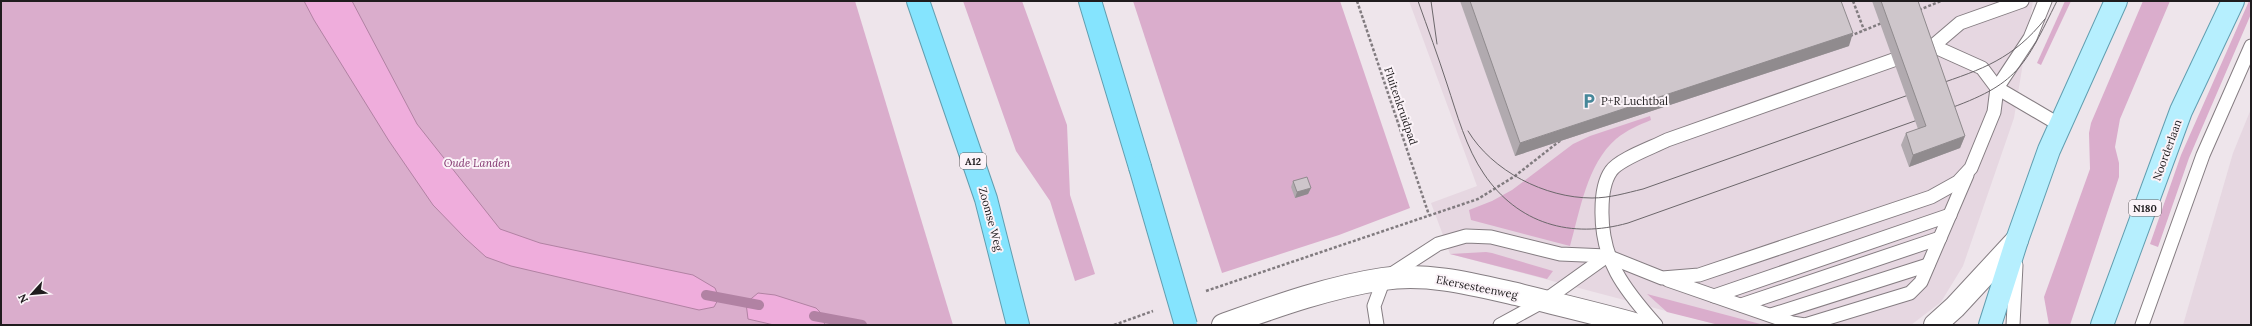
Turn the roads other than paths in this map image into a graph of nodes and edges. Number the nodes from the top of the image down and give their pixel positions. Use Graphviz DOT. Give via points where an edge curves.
graph roads {
  1 [pos="918,1"];
  2 [pos="1090,1"];
  3 [pos="2022,1"];
  4 [pos="2045,1"];
  5 [pos="2116,1"];
  6 [pos="2233,1"];
  7 [pos="1933,46"];
  8 [pos="2251,46"];
  9 [pos="1997,88"];
  10 [pos="2060,125"];
  11 [pos="1971,168"];
  12 [pos="1950,215"];
  13 [pos="1940,238"];
  14 [pos="2017,240"];
  15 [pos="1607,256"];
  16 [pos="1928,265"];
  17 [pos="1662,278"];
  18 [pos="1384,279"];
  19 [pos="1714,296"];
  20 [pos="1544,301"];
  21 [pos="1741,305"];
  22 [pos="1770,315"];
  23 [pos="1018,325"];
  24 [pos="1186,325"];
  25 [pos="1223,325"];
  26 [pos="1377,325"];
  27 [pos="1500,325"];
  28 [pos="1638,325"];
  29 [pos="1656,325"];
  30 [pos="1935,325"];
  31 [pos="1990,325"];
  32 [pos="2013,325"];
  33 [pos="2102,325"];
  34 [pos="2142,325"];
  1 -- 23 [label="highway, Zoomse Weg / A12" via="986,199"];
  2 -- 24 [label="highway, bridge"];
  3 -- 7 [label="lane" via="1960,23"];
  4 -- 9 [label="lane" via="2030,38"];
  5 -- 10 [label="main road"];
  6 -- 33 [label="main road, Noorderlaan / N180" via="2181,111"];
  7 -- 9 [label="lane" via="1982,68"];
  7 -- 15 [label="lane" via="1667,140 1630,158 1611,171 1602,197 1601,229"];
  8 -- 34 [label="lane" via="2204,155"];
  9 -- 10 [label="lane"];
  9 -- 11 [label="lane" via="1994,112"];
  10 -- 14 [label="main road"];
  11 -- 12 [label="lane"];
  11 -- 17 [label="lane" via="1958,182 1931,197 1699,275"];
  12 -- 13 [label="lane"];
  12 -- 19 [label="lane"];
  13 -- 16 [label="lane"];
  13 -- 21 [label="lane"];
  14 -- 30 [label="main road"];
  14 -- 31 [label="main road"];
  14 -- 32 [label="lane"];
  15 -- 17 [label="lane"];
  15 -- 18 [label="lane" via="1560,254 1491,237 1466,236 1438,244"];
  15 -- 20 [label="lane"];
  15 -- 29 [label="lane" via="1624,286"];
  16 -- 22 [label="lane"];
  16 -- 22 [label="lane" via="1921,282 1910,293 1805,325"];
  17 -- 19 [label="lane"];
  18 -- 20 [label="main road, Ekersesteenweg" via="1429,278 1465,283"];
  18 -- 25 [label="main road, Ekersesteenweg" via="1306,298"];
  18 -- 26 [label="lane" via="1374,306"];
  19 -- 21 [label="lane"];
  20 -- 27 [label="lane"];
  20 -- 28 [label="main road, Ekersesteenweg"];
  21 -- 22 [label="lane"];
}
